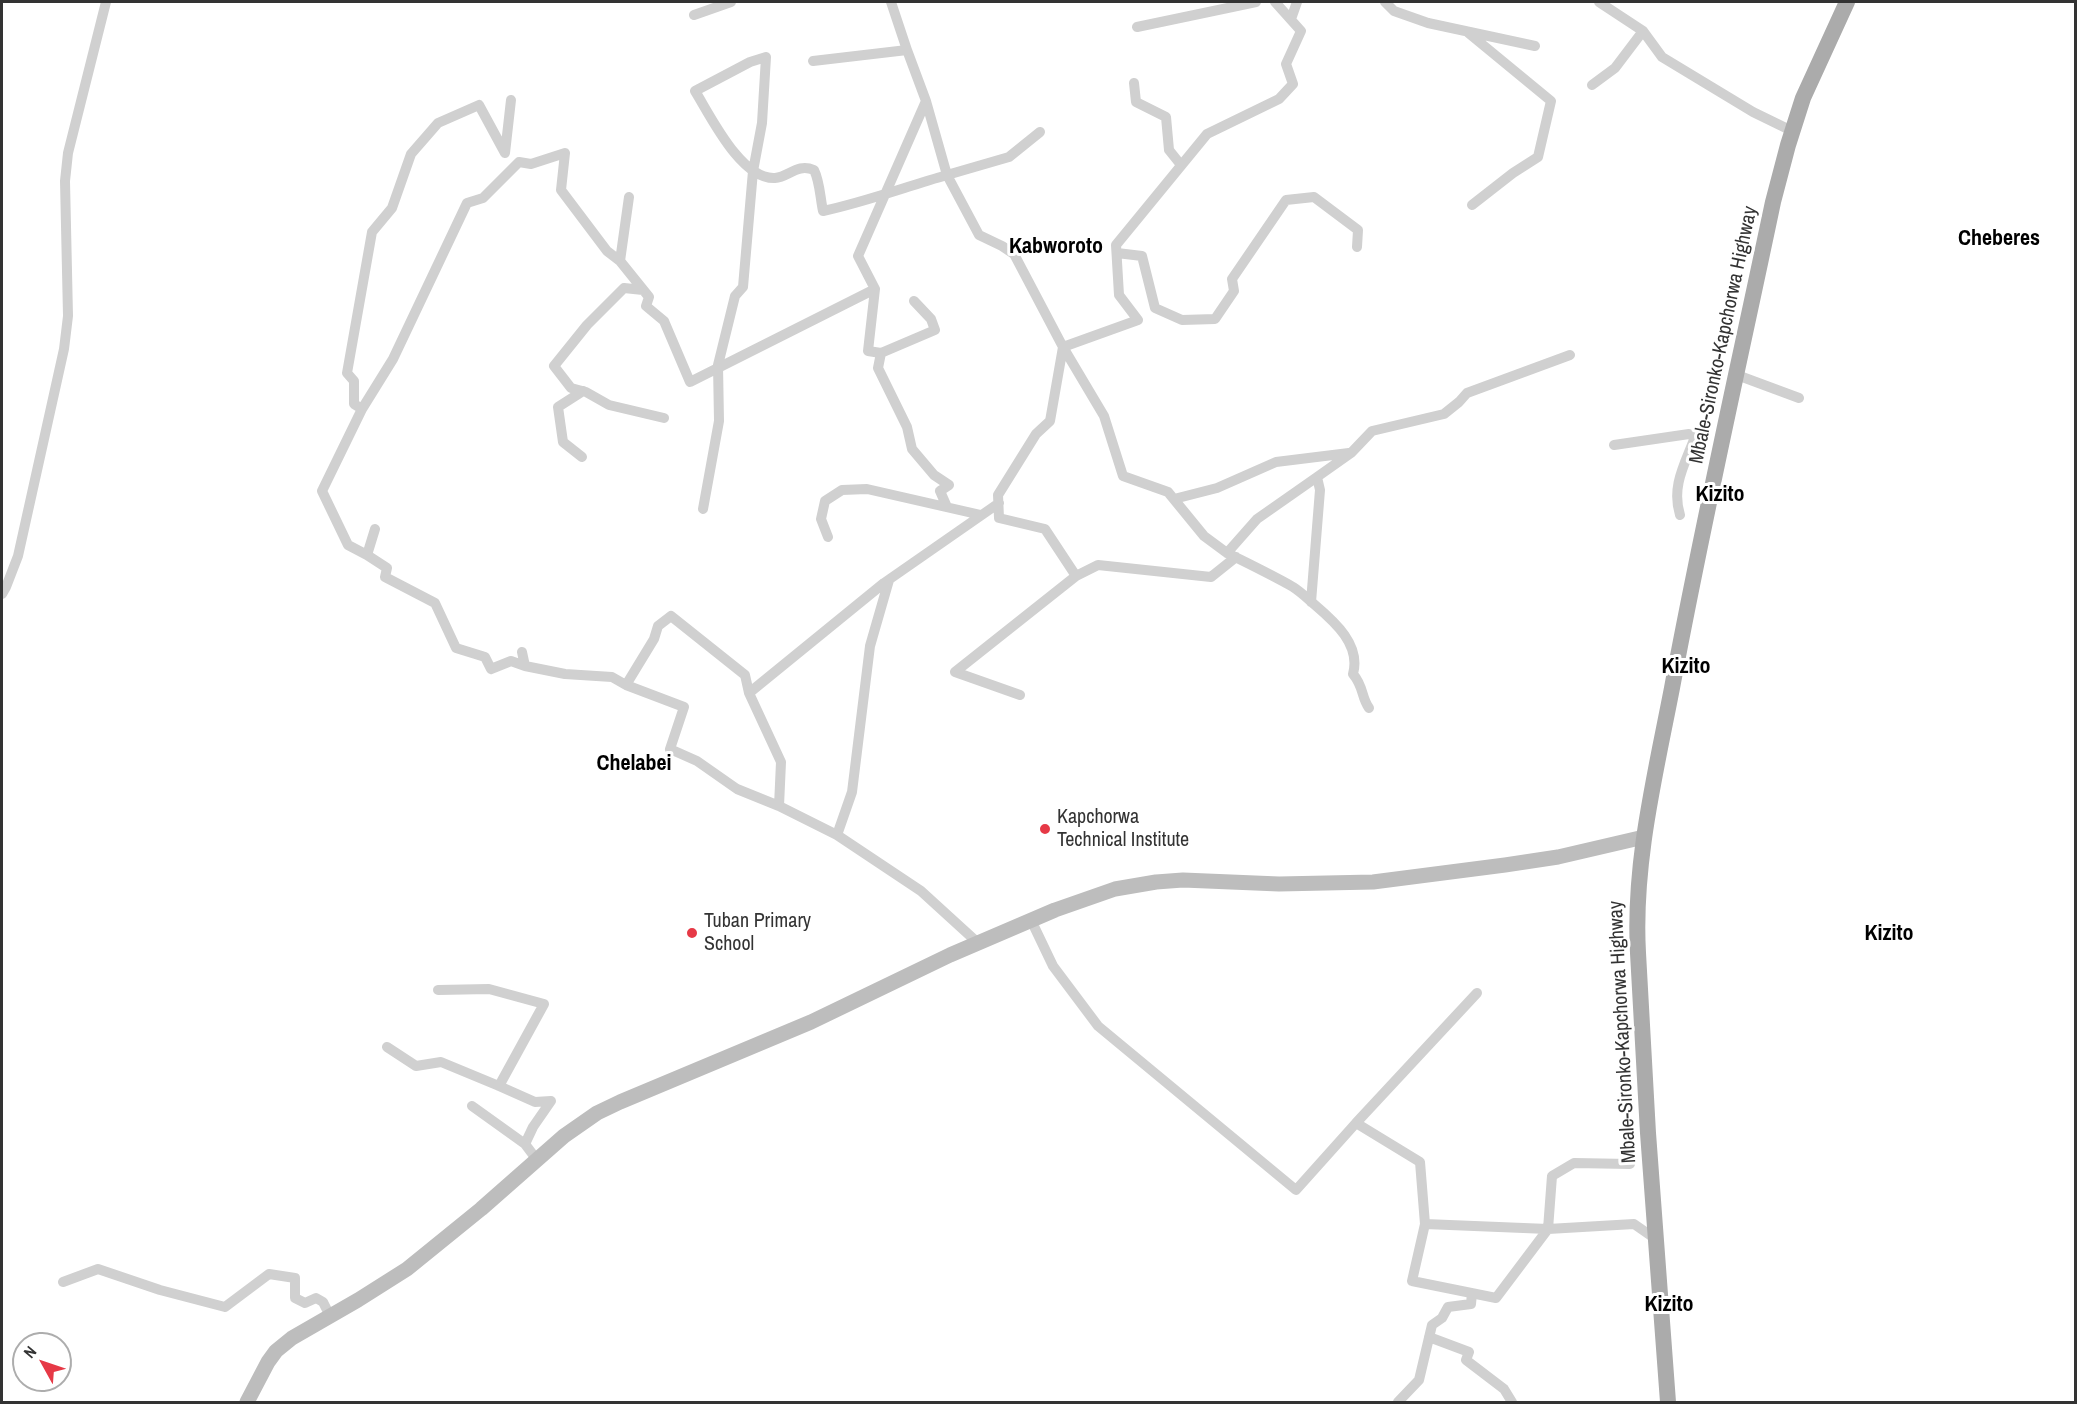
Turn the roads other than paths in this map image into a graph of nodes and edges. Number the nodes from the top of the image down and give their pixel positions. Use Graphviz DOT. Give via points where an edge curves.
graph roads {
  1 [pos="106,2"];
  2 [pos="731,2"];
  3 [pos="891,2"];
  4 [pos="1256,2"];
  5 [pos="1275,2"];
  6 [pos="1296,2"];
  7 [pos="1385,2"];
  8 [pos="1599,2"];
  9 [pos="1847,2"];
  10 [pos="694,15"];
  11 [pos="1291,19"];
  12 [pos="1137,27"];
  13 [pos="1466,31"];
  14 [pos="1643,31"];
  15 [pos="1535,46"];
  16 [pos="907,50"];
  17 [pos="813,62"];
  18 [pos="1134,83"];
  19 [pos="1592,85"];
  20 [pos="511,100"];
  21 [pos="926,101"];
  22 [pos="1792,131"];
  23 [pos="1040,132"];
  24 [pos="1181,165"];
  25 [pos="753,171"];
  26 [pos="947,176"];
  27 [pos="886,195"];
  28 [pos="629,197"];
  29 [pos="1472,205"];
  30 [pos="1357,247"];
  31 [pos="1117,253"];
  32 [pos="620,261"];
  33 [pos="875,289"];
  34 [pos="643,290"];
  35 [pos="914,301"];
  36 [pos="1063,347"];
  37 [pos="880,353"];
  38 [pos="1570,355"];
  39 [pos="718,368"];
  40 [pos="1737,375"];
  41 [pos="583,391"];
  42 [pos="1799,398"];
  43 [pos="362,409"];
  44 [pos="664,418"];
  45 [pos="1614,445"];
  46 [pos="1351,453"];
  47 [pos="582,457"];
  48 [pos="1317,477"];
  49 [pos="1174,499"];
  50 [pos="999,503"];
  51 [pos="947,507"];
  52 [pos="703,510"];
  53 [pos="981,515"];
  54 [pos="1680,515"];
  55 [pos="375,530"];
  56 [pos="828,537"];
  57 [pos="367,555"];
  58 [pos="1232,555"];
  59 [pos="1076,576"];
  60 [pos="889,580"];
  61 [pos="2,594"];
  62 [pos="1311,602"];
  63 [pos="522,652"];
  64 [pos="525,666"];
  65 [pos="626,685"];
  66 [pos="749,693"];
  67 [pos="1020,695"];
  68 [pos="1370,708"];
  69 [pos="779,806"];
  70 [pos="837,835"];
  71 [pos="1644,837"];
  72 [pos="1031,920"];
  73 [pos="978,943"];
  74 [pos="438,990"];
  75 [pos="1476,993"];
  76 [pos="387,1047"];
  77 [pos="499,1086"];
  78 [pos="472,1106"];
  79 [pos="1356,1123"];
  80 [pos="525,1144"];
  81 [pos="537,1160"];
  82 [pos="1630,1164"];
  83 [pos="1425,1224"];
  84 [pos="1548,1229"];
  85 [pos="1657,1240"];
  86 [pos="63,1282"];
  87 [pos="1472,1293"];
  88 [pos="330,1316"];
  89 [pos="1430,1337"];
  90 [pos="247,1402"];
  91 [pos="1398,1402"];
  92 [pos="1512,1402"];
  93 [pos="1668,1402"];
  1 -- 61 [label="street" via="67,168 68,316 64,349 18,556"];
  2 -- 10 [label="street"];
  3 -- 16 [label="street"];
  4 -- 12 [label="street"];
  5 -- 11 [label="street"];
  6 -- 11 [label="street"];
  7 -- 13 [label="street" via="1395,11 1428,23"];
  8 -- 14 [label="street"];
  9 -- 22 [label="main road, Mbale-Sironko-Kapchorwa Highway"];
  11 -- 24 [label="street" via="1301,30 1286,64 1293,84 1279,99 1207,134"];
  13 -- 15 [label="street"];
  13 -- 29 [label="street" via="1551,101 1538,157"];
  14 -- 19 [label="street" via="1615,69"];
  14 -- 22 [label="street" via="1662,57"];
  16 -- 17 [label="street"];
  16 -- 21 [label="street"];
  18 -- 24 [label="street" via="1137,102 1166,117 1169,150"];
  20 -- 43 [label="street" via="505,153 479,105 438,123 411,154 393,208 372,231 347,373 354,381 354,404"];
  21 -- 26 [label="street"];
  21 -- 27 [label="street"];
  22 -- 40 [label="main road, Mbale-Sironko-Kapchorwa Highway"];
  23 -- 26 [label="street" via="1009,157"];
  24 -- 31 [label="street" via="1116,245"];
  25 -- 25 [label="street" via="762,123 766,57 695,91 728,146"];
  25 -- 27 [label="street" via="776,178 807,167 814,170 823,211"];
  25 -- 39 [label="street" via="743,287 735,296"];
  26 -- 27 [label="street"];
  26 -- 36 [label="street" via="979,236 1014,254"];
  27 -- 33 [label="street" via="858,256"];
  28 -- 32 [label="street"];
  30 -- 31 [label="street" via="1358,230 1314,197 1286,201 1232,279 1234,291 1215,319 1182,321 1155,308 1142,256"];
  31 -- 36 [label="street" via="1119,295 1138,320"];
  32 -- 34 [label="street"];
  32 -- 43 [label="street" via="607,251 561,190 565,153 531,164 519,162 483,198 467,203 393,358"];
  33 -- 37 [label="street" via="868,351"];
  33 -- 39 [label="street"];
  34 -- 39 [label="street" via="649,297 646,306 664,321 690,382"];
  34 -- 41 [label="street" via="624,288 587,324 554,366 571,388"];
  35 -- 37 [label="street" via="931,319 935,330"];
  36 -- 49 [label="street" via="1104,416 1123,476 1168,492"];
  36 -- 50 [label="street" via="1050,421 1036,434 998,495"];
  37 -- 51 [label="street" via="878,368 907,427 912,449 934,475 949,485 940,491"];
  38 -- 46 [label="street" via="1467,393 1444,414 1372,431"];
  39 -- 52 [label="street" via="719,421"];
  40 -- 42 [label="street"];
  40 -- 71 [label="main road, Mbale-Sironko-Kapchorwa Highway"];
  41 -- 44 [label="street" via="609,405"];
  41 -- 47 [label="street" via="558,407 563,442"];
  43 -- 57 [label="street" via="322,491 348,545"];
  45 -- 54 [label="street" via="1689,434 1695,437 1676,487"];
  46 -- 48 [label="street"];
  46 -- 49 [label="street" via="1276,462 1216,488"];
  48 -- 58 [label="street" via="1257,519"];
  48 -- 62 [label="street" via="1320,490"];
  49 -- 58 [label="street" via="1204,536"];
  50 -- 53 [label="street"];
  50 -- 59 [label="street" via="999,518 1045,529"];
  51 -- 53 [label="street"];
  51 -- 56 [label="street" via="867,489 842,490 825,501 821,519"];
  53 -- 60 [label="street"];
  55 -- 57 [label="street"];
  57 -- 64 [label="street" via="387,568 385,577 435,603 456,648 485,657 490,669 511,661"];
  58 -- 59 [label="street" via="1211,577 1098,565"];
  58 -- 62 [label="street" via="1295,588"];
  59 -- 67 [label="street" via="955,672"];
  60 -- 66 [label="street"];
  60 -- 70 [label="street" via="870,646 852,792"];
  62 -- 68 [label="street" via="1347,637 1356,663 1353,674 1361,683"];
  63 -- 64 [label="street"];
  64 -- 65 [label="street" via="612,677"];
  65 -- 66 [label="street" via="658,626 671,616 745,675"];
  65 -- 69 [label="street" via="684,707 670,749 697,761 737,789"];
  66 -- 69 [label="street" via="781,762"];
  69 -- 70 [label="street"];
  70 -- 73 [label="street" via="921,891"];
  71 -- 72 [label="street" via="1505,866 1373,882 1156,882 1115,889"];
  71 -- 85 [label="main road, Mbale-Sironko-Kapchorwa Highway" via="1636,926"];
  72 -- 73 [label="street"];
  72 -- 79 [label="street" via="1053,966 1098,1026 1296,1190"];
  73 -- 81 [label="street" via="811,1022 597,1113"];
  74 -- 77 [label="street" via="489,990 544,1004"];
  75 -- 79 [label="street"];
  76 -- 77 [label="street" via="416,1066 441,1062"];
  77 -- 80 [label="street" via="535,1102 551,1101"];
  78 -- 80 [label="street"];
  79 -- 83 [label="street" via="1420,1162"];
  80 -- 81 [label="street"];
  81 -- 88 [label="street" via="407,1269"];
  82 -- 84 [label="street" via="1574,1163 1552,1176"];
  83 -- 84 [label="street"];
  83 -- 87 [label="street" via="1412,1281"];
  84 -- 85 [label="street" via="1634,1224"];
  84 -- 87 [label="street" via="1496,1298"];
  85 -- 93 [label="main road, Mbale-Sironko-Kapchorwa Highway"];
  86 -- 88 [label="street" via="98,1269 225,1307 269,1274 295,1278 295,1298 305,1303 316,1298 323,1302"];
  87 -- 89 [label="street" via="1471,1304 1448,1307 1442,1318 1432,1324"];
  88 -- 90 [label="street" via="276,1351"];
  89 -- 91 [label="street" via="1419,1380"];
  89 -- 92 [label="street" via="1469,1352 1466,1360 1504,1389"];
}
